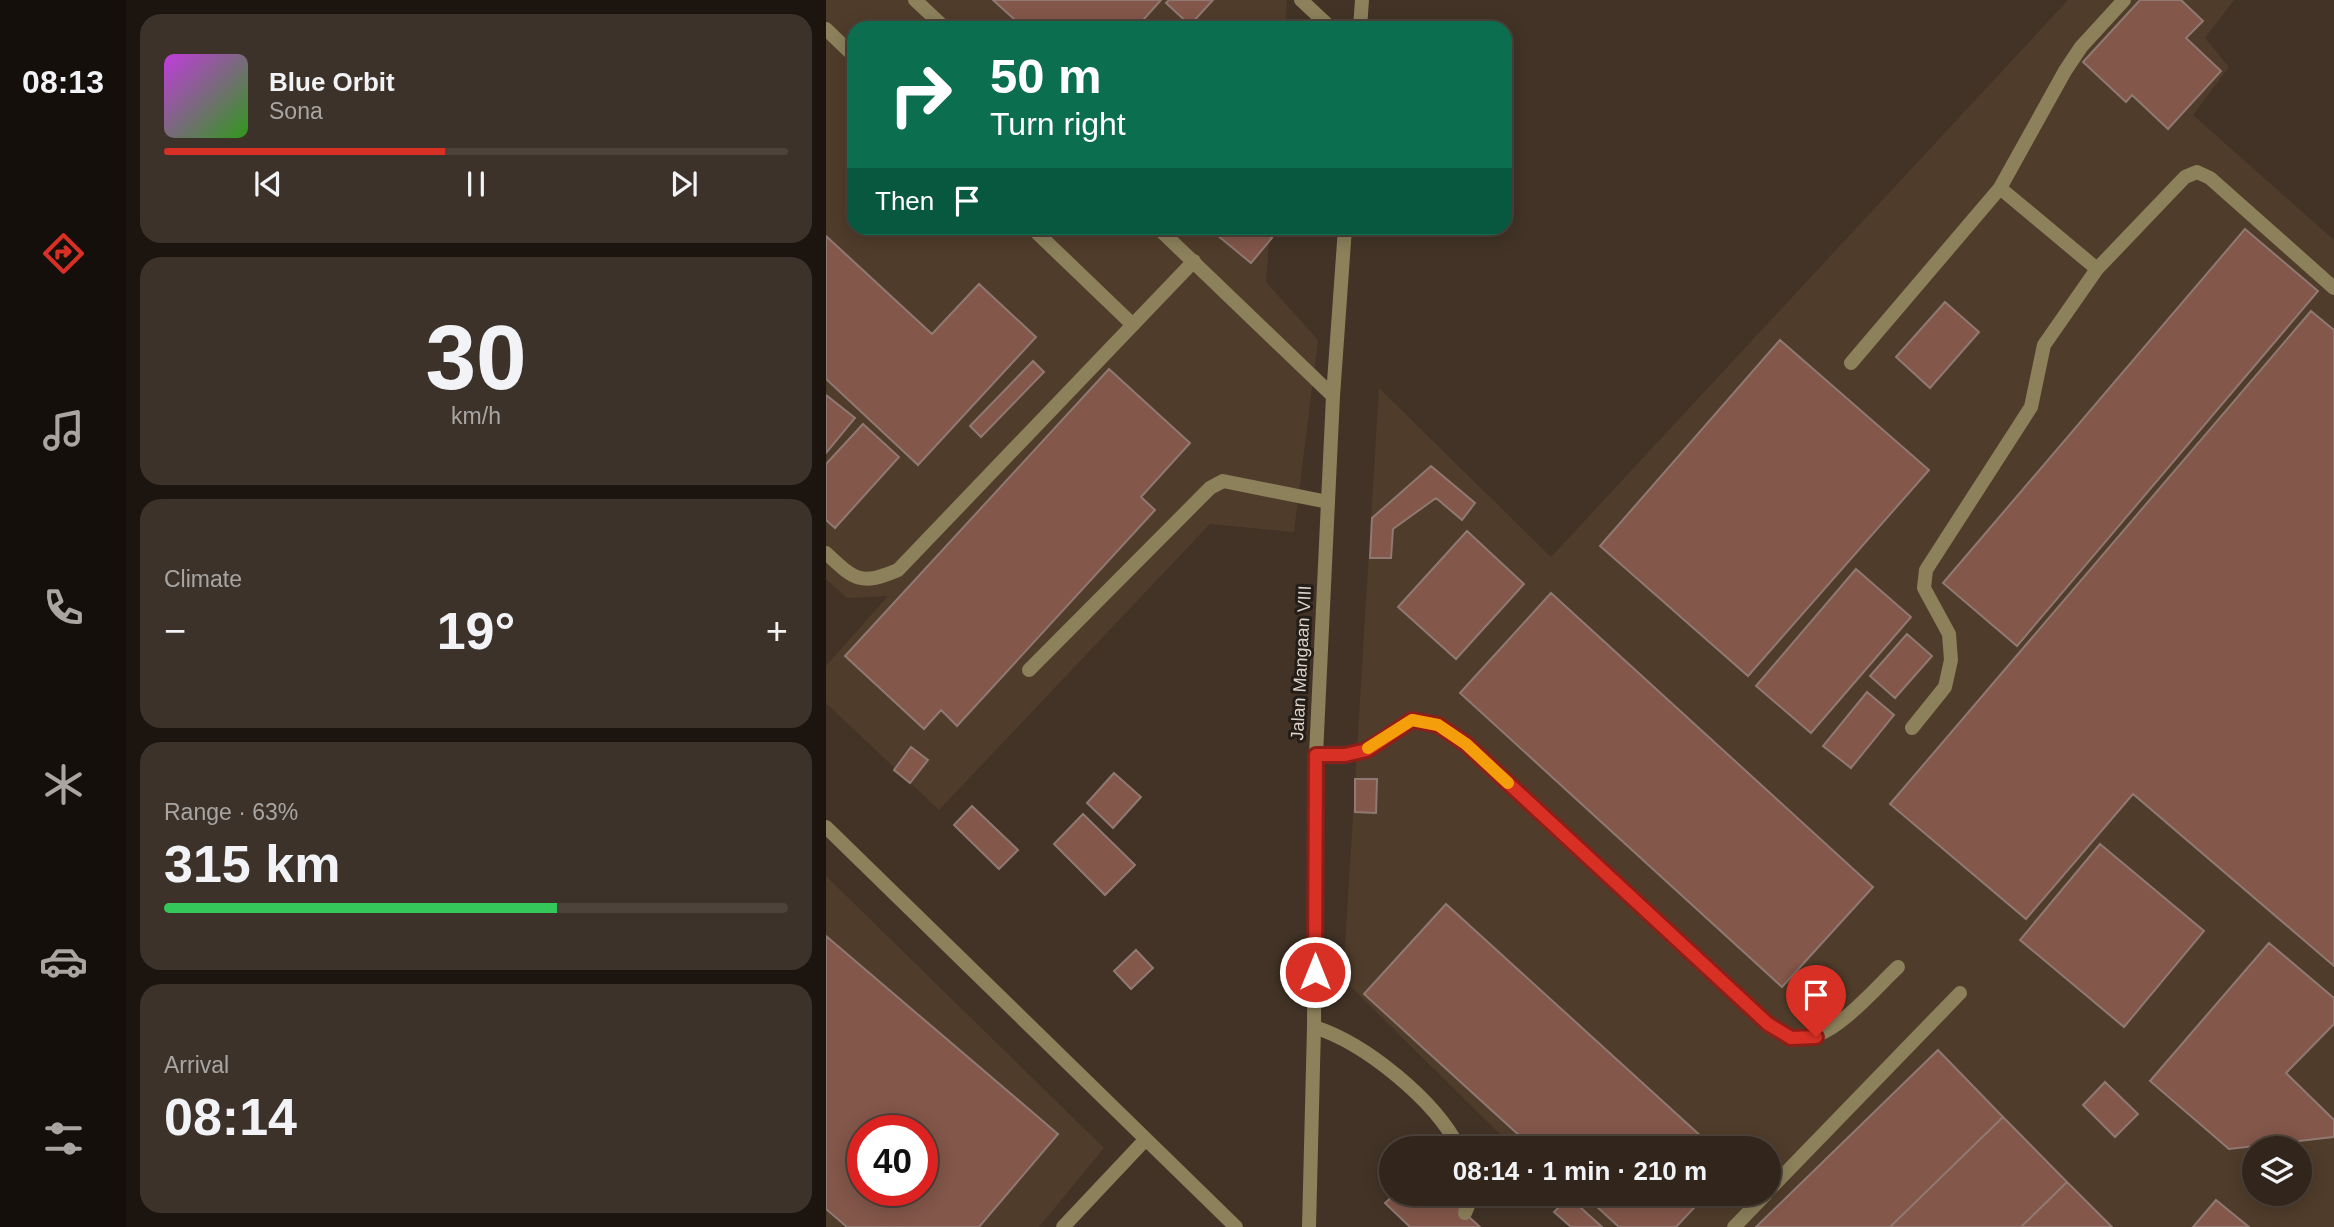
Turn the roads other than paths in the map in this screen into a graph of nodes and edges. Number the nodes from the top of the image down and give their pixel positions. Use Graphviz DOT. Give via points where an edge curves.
graph roads {
  1 [pos="915,0"];
  2 [pos="1301,0"];
  3 [pos="1362,0"];
  4 [pos="2124,0"];
  5 [pos="938,21"];
  6 [pos="1324,21"];
  7 [pos="1360,21"];
  8 [pos="826,29"];
  9 [pos="847,49"];
  10 [pos="2000,188"];
  11 [pos="1039,235"];
  12 [pos="1166,235"];
  13 [pos="1344,235"];
  14 [pos="1194,261"];
  15 [pos="2097,269"];
  16 [pos="2334,288"];
  17 [pos="1133,325"];
  18 [pos="1851,363"];
  19 [pos="1333,396"];
  20 [pos="1328,502"];
  21 [pos="826,553"];
  22 [pos="1029,670"];
  23 [pos="1912,728"];
  24 [pos="1316,755"];
  25 [pos="826,827"];
  26 [pos="1898,967"];
  27 [pos="1959,993"];
  28 [pos="1314,1027"];
  29 [pos="1450,1136"];
  30 [pos="1144,1140"];
  31 [pos="1781,1178"];
  32 [pos="1468,1206"];
  33 [pos="1754,1206"];
  34 [pos="1465,1213"];
  35 [pos="1063,1227"];
  36 [pos="1236,1227"];
  37 [pos="1309,1227"];
  38 [pos="1734,1227"];
  1 -- 5 [label="street"];
  2 -- 6 [label="street"];
  3 -- 7 [label="street"];
  4 -- 10 [label="street" via="2065,71"];
  8 -- 9 [label="street"];
  10 -- 15 [label="street"];
  10 -- 18 [label="street"];
  11 -- 17 [label="street"];
  12 -- 14 [label="street"];
  13 -- 19 [label="street, Jalan Mangaan VIII"];
  14 -- 17 [label="street"];
  14 -- 19 [label="street"];
  15 -- 16 [label="street" via="2185,177 2197,172 2210,178"];
  15 -- 23 [label="street" via="2044,345 2031,407 1926,570 1924,588 1949,634 1951,660 1945,687"];
  17 -- 21 [label="street" via="898,570 873,581 849,575"];
  19 -- 20 [label="street, Jalan Mangaan VIII"];
  20 -- 22 [label="street" via="1223,481 1210,488"];
  20 -- 24 [label="street, Jalan Mangaan VIII"];
  24 -- 26 [label="street" via="1367,750 1412,720 1438,725 1466,744 1768,1024 1791,1038 1816,1037 1838,1023"];
  24 -- 28 [label="street, Jalan Mangaan VIII"];
  25 -- 30 [label="street"];
  27 -- 31 [label="street"];
  28 -- 29 [label="street" via="1368,1053 1434,1113"];
  28 -- 37 [label="street, Jalan Mangaan VIII"];
  30 -- 35 [label="street"];
  30 -- 36 [label="street"];
  32 -- 34 [label="street"];
  33 -- 38 [label="street"];
}
